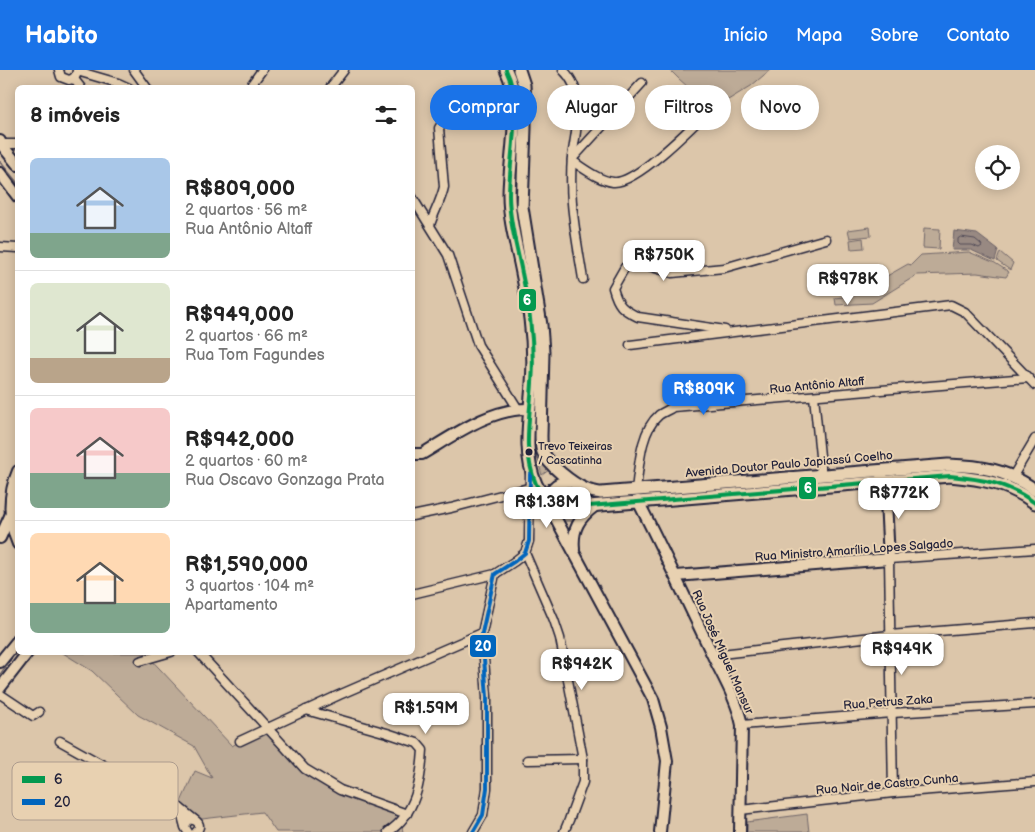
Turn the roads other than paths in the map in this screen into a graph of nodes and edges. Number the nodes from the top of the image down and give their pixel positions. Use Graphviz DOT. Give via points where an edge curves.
graph roads {
  1 [pos="134,70"];
  2 [pos="262,70"];
  3 [pos="344,70"];
  4 [pos="506,70"];
  5 [pos="519,70"];
  6 [pos="563,70"];
  7 [pos="76,73"];
  8 [pos="60,74"];
  9 [pos="642,83"];
  10 [pos="80,85"];
  11 [pos="122,85"];
  12 [pos="145,85"];
  13 [pos="251,85"];
  14 [pos="332,85"];
  15 [pos="439,130"];
  16 [pos="688,130"];
  17 [pos="0,142"];
  18 [pos="15,144"];
  19 [pos="572,160"];
  20 [pos="15,161"];
  21 [pos="0,173"];
  22 [pos="15,193"];
  23 [pos="415,202"];
  24 [pos="430,225"];
  25 [pos="826,239"];
  26 [pos="0,247"];
  27 [pos="15,248"];
  28 [pos="583,279"];
  29 [pos="737,331"];
  30 [pos="630,345"];
  31 [pos="1028,378"];
  32 [pos="1035,385"];
  33 [pos="814,396"];
  34 [pos="523,409"];
  35 [pos="1035,440"];
  36 [pos="415,454"];
  37 [pos="822,472"];
  38 [pos="882,476"];
  39 [pos="1013,476"];
  40 [pos="15,477"];
  41 [pos="569,479"];
  42 [pos="533,487"];
  43 [pos="1035,490"];
  44 [pos="637,496"];
  45 [pos="549,499"];
  46 [pos="656,500"];
  47 [pos="1035,503"];
  48 [pos="595,506"];
  49 [pos="14,514"];
  50 [pos="415,515"];
  51 [pos="648,520"];
  52 [pos="15,531"];
  53 [pos="0,538"];
  54 [pos="0,547"];
  55 [pos="1035,549"];
  56 [pos="574,550"];
  57 [pos="525,553"];
  58 [pos="889,559"];
  59 [pos="495,574"];
  60 [pos="676,576"];
  61 [pos="415,593"];
  62 [pos="1035,623"];
  63 [pos="482,633"];
  64 [pos="890,635"];
  65 [pos="15,644"];
  66 [pos="26,655"];
  67 [pos="161,655"];
  68 [pos="201,655"];
  69 [pos="712,655"];
  70 [pos="140,661"];
  71 [pos="0,662"];
  72 [pos="0,688"];
  73 [pos="0,694"];
  74 [pos="1035,704"];
  75 [pos="306,710"];
  76 [pos="39,712"];
  77 [pos="892,713"];
  78 [pos="742,725"];
  79 [pos="268,728"];
  80 [pos="60,740"];
  81 [pos="240,741"];
  82 [pos="583,759"];
  83 [pos="527,760"];
  84 [pos="99,762"];
  85 [pos="1035,782"];
  86 [pos="893,793"];
  87 [pos="180,808"];
  88 [pos="740,810"];
  89 [pos="406,814"];
  90 [pos="197,822"];
  91 [pos="187,829"];
  92 [pos="196,832"];
  93 [pos="202,832"];
  94 [pos="388,832"];
  95 [pos="473,832"];
  96 [pos="564,832"];
  97 [pos="660,832"];
  98 [pos="740,832"];
  1 -- 12 [label="street"];
  2 -- 13 [label="street"];
  3 -- 14 [label="street"];
  4 -- 34 [label="main road" via="514,116 510,213 524,280 533,352 532,384"];
  5 -- 41 [label="main road, Avenida Doutor Paulo Japiassú Coelho" via="524,85 526,128 522,207 543,352 540,436 543,454"];
  6 -- 19 [label="street" via="572,83 578,107"];
  7 -- 8 [label="street" via="66,80"];
  7 -- 10 [label="street"];
  7 -- 11 [label="street"];
  9 -- 19 [label="street"];
  15 -- 24 [label="street" via="444,187"];
  16 -- 19 [label="street" via="656,160 633,176 615,183 600,178"];
  17 -- 18 [label="street"];
  17 -- 20 [label="street"];
  19 -- 28 [label="street" via="572,202"];
  21 -- 22 [label="street"];
  23 -- 24 [label="street"];
  24 -- 34 [label="street" via="448,255 478,345"];
  25 -- 29 [label="street" via="724,268 672,272 632,263 625,268 614,288 616,300 626,312 638,317"];
  26 -- 27 [label="street"];
  29 -- 30 [label="street"];
  29 -- 31 [label="street" via="951,305 965,312"];
  31 -- 32 [label="street"];
  31 -- 33 [label="street, Rua Antônio Altaff"];
  33 -- 37 [label="street"];
  33 -- 44 [label="street, Rua Antônio Altaff" via="673,408 659,415 647,430"];
  34 -- 36 [label="street" via="477,422 422,454"];
  34 -- 41 [label="main road" via="534,410 541,457 555,472"];
  34 -- 42 [label="main road"];
  35 -- 39 [label="street"];
  37 -- 38 [label="main road, Avenida Doutor Paulo Japiassú Coelho"];
  37 -- 44 [label="main road, Avenida Doutor Paulo Japiassú Coelho"];
  38 -- 39 [label="main road, Avenida Doutor Paulo Japiassú Coelho" via="967,465"];
  38 -- 46 [label="main road, Avenida Doutor Paulo Japiassú Coelho"];
  38 -- 47 [label="main road, Avenida Doutor Paulo Japiassú Coelho" via="979,478 1015,490"];
  38 -- 58 [label="street"];
  39 -- 43 [label="main road, Avenida Doutor Paulo Japiassú Coelho"];
  40 -- 49 [label="street" via="10,509"];
  41 -- 44 [label="main road, Avenida Doutor Paulo Japiassú Coelho" via="584,489 601,494"];
  41 -- 45 [label="street" via="556,485"];
  42 -- 45 [label="main road"];
  42 -- 50 [label="street"];
  42 -- 57 [label="street" via="529,541"];
  44 -- 46 [label="main road, Avenida Doutor Paulo Japiassú Coelho"];
  44 -- 48 [label="main road, Avenida Doutor Paulo Japiassú Coelho"];
  44 -- 51 [label="street, Rua José Miguel Mansur"];
  45 -- 48 [label="main road, Avenida Doutor Paulo Japiassú Coelho" via="561,505"];
  45 -- 56 [label="street" via="549,506"];
  46 -- 51 [label="street" via="650,508"];
  48 -- 56 [label="street" via="583,516 574,531"];
  49 -- 52 [label="street"];
  49 -- 53 [label="street"];
  51 -- 60 [label="street, Rua José Miguel Mansur"];
  52 -- 54 [label="street"];
  55 -- 58 [label="street, Rua Ministro Amarílio Lopes Salgado"];
  56 -- 97 [label="street" via="654,699 667,761"];
  57 -- 59 [label="street"];
  57 -- 82 [label="street" via="560,638"];
  58 -- 60 [label="street, Rua Ministro Amarílio Lopes Salgado"];
  58 -- 64 [label="street"];
  59 -- 61 [label="street"];
  59 -- 63 [label="street"];
  60 -- 69 [label="street, Rua José Miguel Mansur"];
  62 -- 64 [label="street"];
  63 -- 75 [label="street"];
  63 -- 95 [label="street" via="487,697 487,788 483,815"];
  64 -- 69 [label="street"];
  64 -- 77 [label="street"];
  65 -- 71 [label="street"];
  66 -- 72 [label="street"];
  67 -- 70 [label="street"];
  68 -- 79 [label="street"];
  69 -- 78 [label="street, Rua José Miguel Mansur"];
  73 -- 76 [label="street" via="33,716"];
  74 -- 77 [label="street, Rua Petrus Zaka"];
  75 -- 79 [label="street"];
  75 -- 89 [label="street" via="417,743 424,750 416,795"];
  77 -- 78 [label="street, Rua Petrus Zaka"];
  77 -- 86 [label="street"];
  78 -- 88 [label="street, Rua José Miguel Mansur"];
  79 -- 81 [label="street"];
  79 -- 89 [label="street" via="305,769 340,790"];
  80 -- 84 [label="street"];
  82 -- 83 [label="street"];
  82 -- 96 [label="street" via="583,782"];
  85 -- 86 [label="street, Rua Nair de Castro Cunha"];
  86 -- 88 [label="street, Rua Nair de Castro Cunha"];
  87 -- 90 [label="street"];
  87 -- 91 [label="street"];
  88 -- 98 [label="street, Rua José Miguel Mansur"];
  89 -- 94 [label="street"];
  90 -- 91 [label="street" via="189,820"];
  90 -- 92 [label="street" via="199,828"];
  90 -- 93 [label="street"];
}
